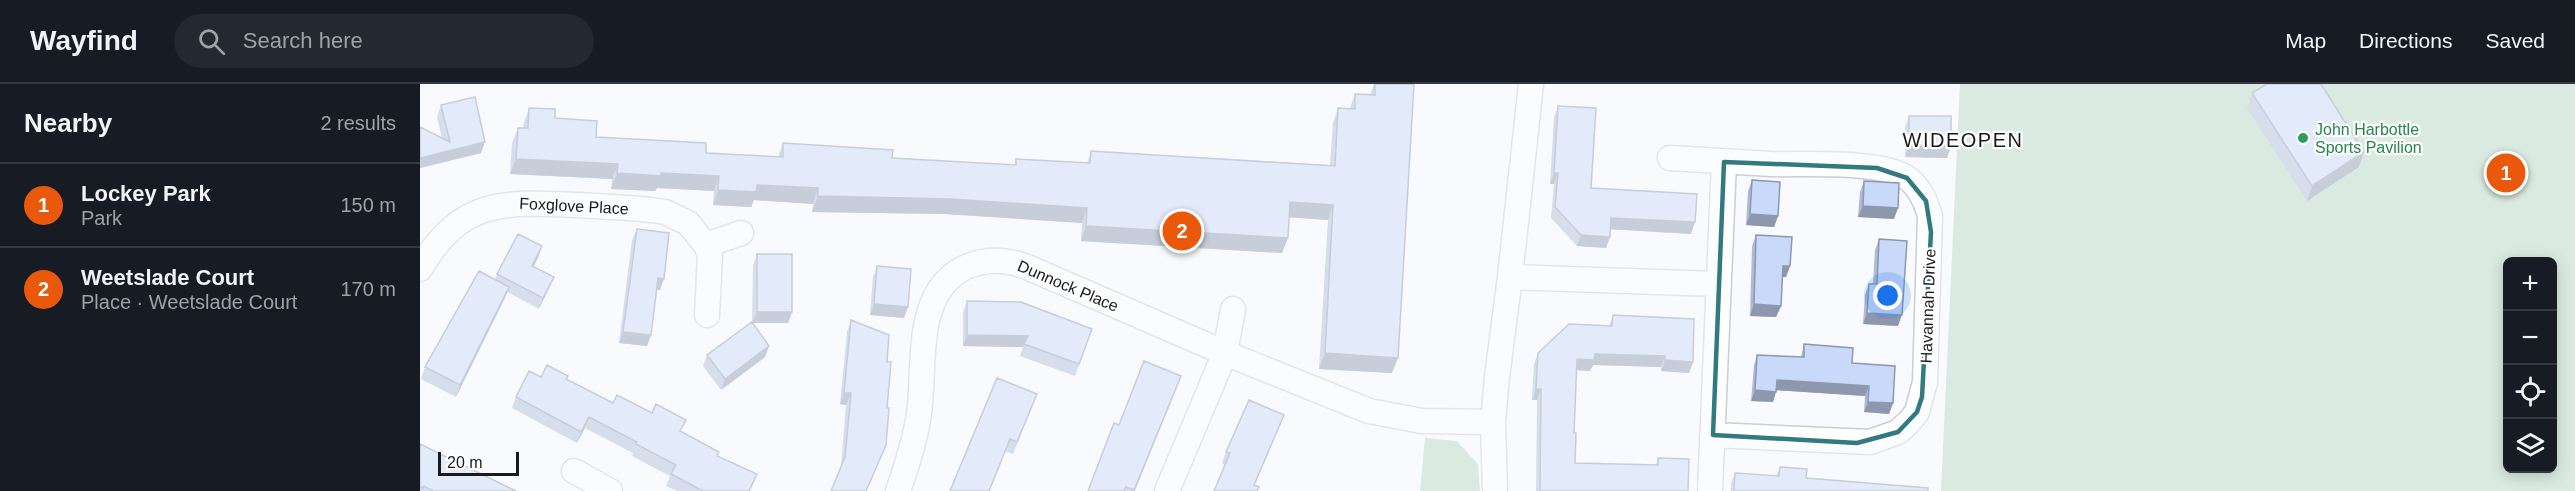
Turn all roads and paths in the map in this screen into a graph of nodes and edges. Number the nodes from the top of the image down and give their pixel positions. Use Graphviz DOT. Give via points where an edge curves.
graph roads {
  1 [pos="1530,84"];
  2 [pos="1670,158"];
  3 [pos="1724,162"];
  4 [pos="741,233"];
  5 [pos="706,245"];
  6 [pos="420,269"];
  7 [pos="1510,277"];
  8 [pos="1718,284"];
  9 [pos="1233,309"];
  10 [pos="707,315"];
  11 [pos="1225,353"];
  12 [pos="1493,422"];
  13 [pos="1713,435"];
  14 [pos="574,471"];
  15 [pos="610,491"];
  16 [pos="898,491"];
  17 [pos="1167,491"];
  18 [pos="1495,491"];
  19 [pos="1710,491"];
  1 -- 7 [label="street"];
  2 -- 3 [label="street, Havannah Drive"];
  3 -- 8 [label="street"];
  3 -- 13 [label="street, Havannah Drive" via="1858,166 1894,171 1908,178 1926,201 1931,243 1925,381 1917,411 1898,432 1885,439 1857,443"];
  4 -- 5 [label="street"];
  5 -- 6 [label="street, Foxglove Place" via="688,224 665,212 511,203 462,220 433,248"];
  5 -- 10 [label="street" via="710,256"];
  7 -- 8 [label="street"];
  7 -- 12 [label="street"];
  8 -- 13 [label="street"];
  9 -- 11 [label="street"];
  11 -- 12 [label="street, Dunnock Place" via="1369,411 1422,421"];
  11 -- 16 [label="street, Dunnock Place" via="1015,263 989,261 968,266 942,286 928,315 918,421"];
  11 -- 17 [label="street"];
  12 -- 18 [label="street"];
  13 -- 19 [label="street"];
  14 -- 15 [label="street"];
}
